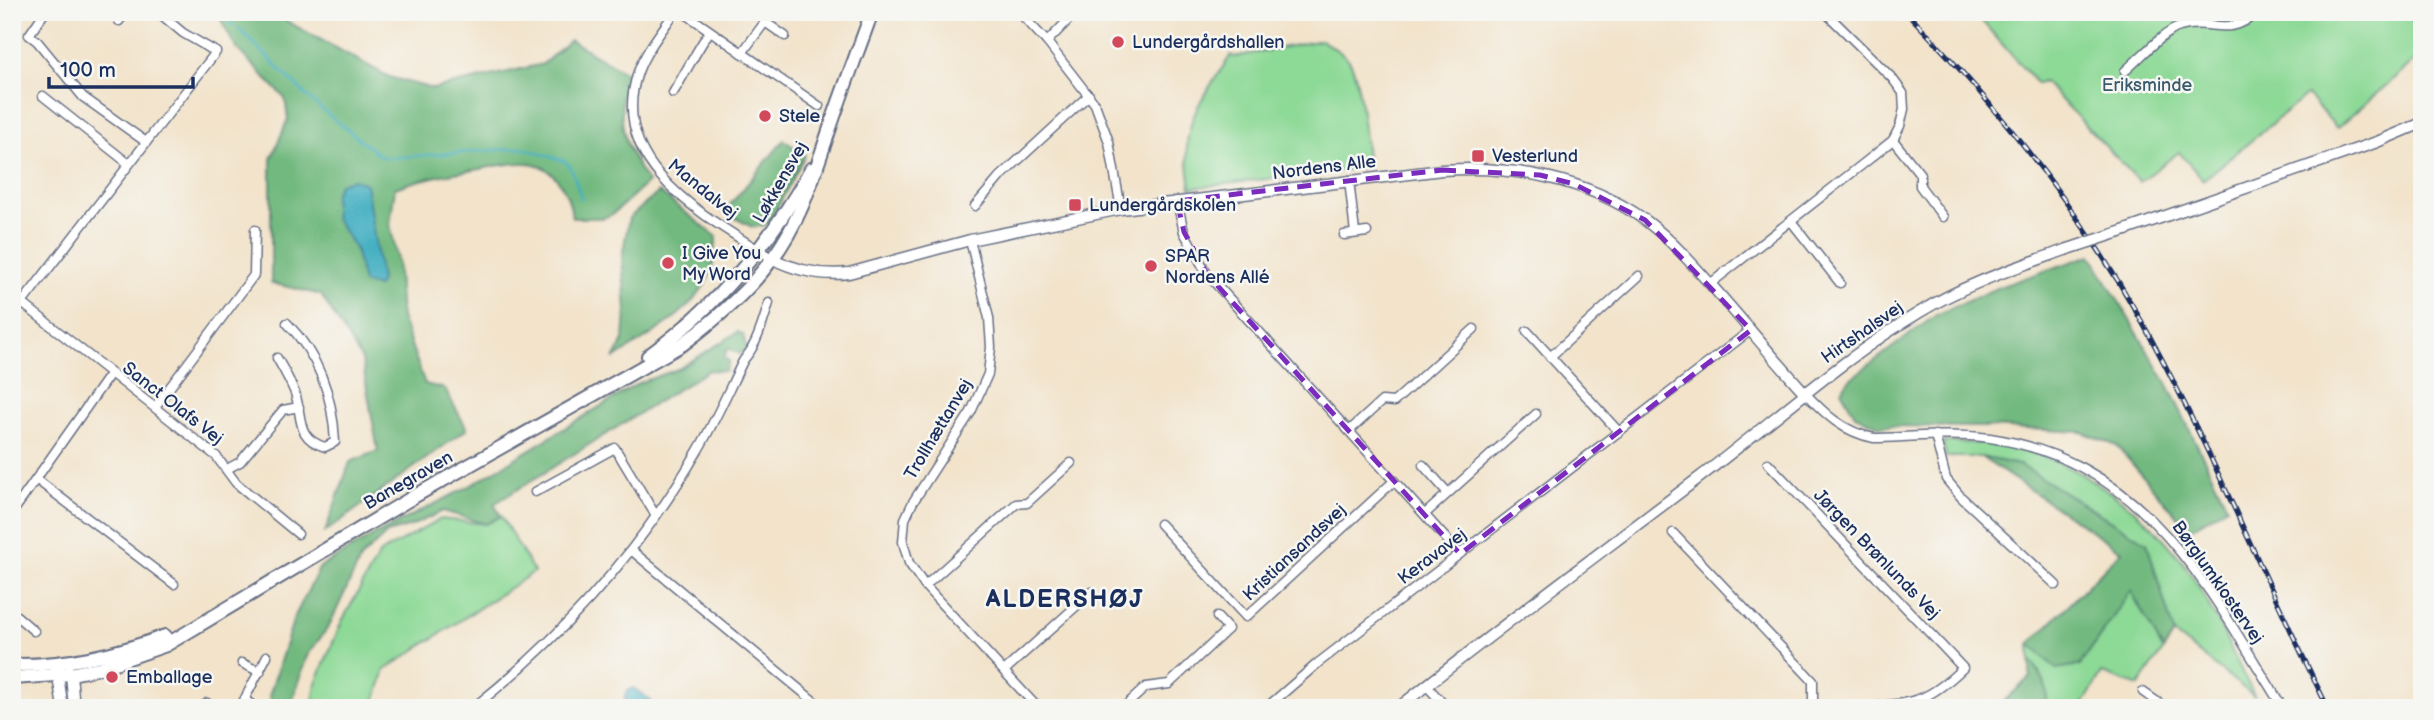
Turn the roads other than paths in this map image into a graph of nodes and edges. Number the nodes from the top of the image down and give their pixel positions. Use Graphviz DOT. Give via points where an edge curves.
graph roads {
  1 [pos="45,12"];
  2 [pos="126,12"];
  3 [pos="158,12"];
  4 [pos="675,12"];
  5 [pos="683,12"];
  6 [pos="872,12"];
  7 [pos="1018,12"];
  8 [pos="1076,12"];
  9 [pos="1825,12"];
  10 [pos="2258,12"];
  11 [pos="119,21"];
  12 [pos="710,31"];
  13 [pos="785,36"];
  14 [pos="1047,42"];
  15 [pos="742,53"];
  16 [pos="2125,71"];
  17 [pos="673,93"];
  18 [pos="1089,95"];
  19 [pos="43,96"];
  20 [pos="819,106"];
  21 [pos="2422,123"];
  22 [pos="829,130"];
  23 [pos="1893,140"];
  24 [pos="146,142"];
  25 [pos="129,164"];
  26 [pos="1349,180"];
  27 [pos="1177,201"];
  28 [pos="975,206"];
  29 [pos="1121,209"];
  30 [pos="1943,217"];
  31 [pos="1791,220"];
  32 [pos="255,230"];
  33 [pos="1367,232"];
  34 [pos="1355,233"];
  35 [pos="1344,235"];
  36 [pos="971,240"];
  37 [pos="760,250"];
  38 [pos="772,259"];
  39 [pos="1639,276"];
  40 [pos="1840,283"];
  41 [pos="1710,284"];
  42 [pos="22,303"];
  43 [pos="769,303"];
  44 [pos="12,316"];
  45 [pos="287,323"];
  46 [pos="1475,329"];
  47 [pos="1751,330"];
  48 [pos="1527,331"];
  49 [pos="1550,357"];
  50 [pos="277,358"];
  51 [pos="110,374"];
  52 [pos="607,386"];
  53 [pos="1804,392"];
  54 [pos="155,407"];
  55 [pos="299,407"];
  56 [pos="1535,414"];
  57 [pos="1349,431"];
  58 [pos="1619,432"];
  59 [pos="1935,435"];
  60 [pos="1071,463"];
  61 [pos="1768,463"];
  62 [pos="1423,465"];
  63 [pos="227,469"];
  64 [pos="36,479"];
  65 [pos="1394,481"];
  66 [pos="535,492"];
  67 [pos="1448,493"];
  68 [pos="15,502"];
  69 [pos="12,513"];
  70 [pos="1424,514"];
  71 [pos="656,516"];
  72 [pos="1160,524"];
  73 [pos="1673,533"];
  74 [pos="298,534"];
  75 [pos="631,550"];
  76 [pos="1460,554"];
  77 [pos="174,584"];
  78 [pos="2056,585"];
  79 [pos="925,586"];
  80 [pos="1092,592"];
  81 [pos="229,607"];
  82 [pos="12,612"];
  83 [pos="1217,617"];
  84 [pos="34,631"];
  85 [pos="267,656"];
  86 [pos="63,662"];
  87 [pos="242,663"];
  88 [pos="12,665"];
  89 [pos="1004,671"];
  90 [pos="260,672"];
  91 [pos="64,675"];
  92 [pos="12,678"];
  93 [pos="1426,685"];
  94 [pos="2143,692"];
  95 [pos="242,704"];
  96 [pos="64,708"];
  97 [pos="74,708"];
  98 [pos="256,708"];
  99 [pos="473,708"];
  100 [pos="822,708"];
  101 [pos="1038,708"];
  102 [pos="1123,708"];
  103 [pos="1266,708"];
  104 [pos="1398,708"];
  105 [pos="1447,708"];
  106 [pos="1814,708"];
  107 [pos="1861,708"];
  108 [pos="2166,708"];
  109 [pos="2283,708"];
  1 -- 24 [label="street" via="29,35 83,97"];
  2 -- 11 [label="street"];
  3 -- 24 [label="street" via="216,52"];
  4 -- 37 [label="street, Mandalvej" via="648,52 634,88 632,107 639,145 660,177 680,195"];
  5 -- 12 [label="street"];
  6 -- 22 [label="main road, Løkkensvej"];
  7 -- 14 [label="street"];
  8 -- 14 [label="street"];
  9 -- 23 [label="street" via="1903,93 1904,109"];
  10 -- 16 [label="street" via="2235,27 2173,29"];
  12 -- 15 [label="street"];
  12 -- 17 [label="street"];
  13 -- 15 [label="street" via="765,22"];
  14 -- 18 [label="street"];
  15 -- 20 [label="street"];
  18 -- 28 [label="street"];
  18 -- 29 [label="street" via="1110,142"];
  19 -- 25 [label="street"];
  21 -- 53 [label="street, Hirtshalsvej, bridge" via="1969,285 1920,311"];
  22 -- 37 [label="main road, Løkkensvej" via="798,192"];
  22 -- 38 [label="main road, Løkkensvej" via="807,197"];
  23 -- 30 [label="street" via="1920,174 1920,186"];
  23 -- 31 [label="street"];
  24 -- 25 [label="street"];
  25 -- 42 [label="street"];
  26 -- 27 [label="street, Nordens Alle"];
  26 -- 34 [label="street"];
  26 -- 41 [label="street, Nordens Alle" via="1476,168 1574,184 1645,220"];
  27 -- 29 [label="street, Nordens Alle"];
  27 -- 57 [label="street" via="1184,232 1207,274"];
  29 -- 36 [label="street, Nordens Alle"];
  31 -- 40 [label="street"];
  31 -- 41 [label="street"];
  32 -- 54 [label="street" via="254,275"];
  33 -- 34 [label="street"];
  34 -- 35 [label="street"];
  36 -- 38 [label="street, Nordens Alle" via="849,273 792,268"];
  36 -- 79 [label="street, Trollhættanvej" via="989,318 990,360 978,400 905,520 903,542 909,562"];
  37 -- 38 [label="street, Mandalvej"];
  37 -- 52 [label="main road, Banegraven" via="693,321"];
  38 -- 52 [label="main road, Banegraven" via="695,335"];
  39 -- 49 [label="street"];
  41 -- 47 [label="street, Nordens Alle"];
  42 -- 44 [label="street"];
  42 -- 51 [label="street, Sanct Olafs Vej"];
  43 -- 71 [label="street" via="721,410"];
  45 -- 55 [label="street" via="324,378 334,421 333,444 325,447 308,439 301,428"];
  46 -- 57 [label="street" via="1394,402 1382,401"];
  47 -- 53 [label="street, Nordens Alle"];
  47 -- 58 [label="street, Keravavej"];
  48 -- 49 [label="street"];
  49 -- 58 [label="street"];
  50 -- 55 [label="street"];
  51 -- 54 [label="street, Sanct Olafs Vej"];
  51 -- 64 [label="street"];
  52 -- 81 [label="main road, Banegraven"];
  53 -- 59 [label="street, Børglumklostervej" via="1830,418 1858,435 1874,439"];
  53 -- 93 [label="street, Hirtshalsvej" via="1735,451"];
  54 -- 63 [label="street, Sanct Olafs Vej"];
  55 -- 63 [label="street" via="283,410 240,462"];
  56 -- 67 [label="street"];
  57 -- 65 [label="street"];
  58 -- 76 [label="street, Keravavej"];
  59 -- 78 [label="street" via="1947,479 1961,497"];
  59 -- 109 [label="street, Børglumklostervej" via="1991,438 2035,448 2082,468 2129,498 2182,552"];
  60 -- 79 [label="street" via="1027,503 1016,504"];
  61 -- 107 [label="street, Jørgen Brønlunds Vej" via="1963,668 1940,690 1921,700"];
  62 -- 67 [label="street"];
  63 -- 74 [label="street, Sanct Olafs Vej" via="236,483"];
  64 -- 68 [label="street"];
  64 -- 77 [label="street"];
  65 -- 70 [label="street"];
  65 -- 72 [label="street, Kristiansandsvej" via="1246,617"];
  66 -- 71 [label="street" via="615,448"];
  67 -- 70 [label="street"];
  68 -- 69 [label="street"];
  70 -- 76 [label="street"];
  71 -- 75 [label="street"];
  73 -- 106 [label="street" via="1812,681"];
  75 -- 99 [label="street" via="544,647"];
  75 -- 100 [label="street"];
  76 -- 103 [label="street, Keravavej"];
  79 -- 89 [label="street, Trollhættanvej"];
  80 -- 89 [label="street"];
  81 -- 86 [label="main road, Banegraven" via="149,642"];
  81 -- 91 [label="main road, Banegraven" via="155,649"];
  82 -- 84 [label="street"];
  83 -- 102 [label="street" via="1228,629 1169,684 1146,687"];
  85 -- 90 [label="street"];
  86 -- 88 [label="main road, Banegraven"];
  86 -- 91 [label="street"];
  87 -- 90 [label="street"];
  89 -- 101 [label="street, Trollhættanvej"];
  90 -- 95 [label="street"];
  91 -- 92 [label="main road, Banegraven"];
  91 -- 96 [label="street"];
  91 -- 97 [label="street"];
  93 -- 104 [label="street, Hirtshalsvej"];
  93 -- 105 [label="street"];
  94 -- 108 [label="street"];
  95 -- 98 [label="street"];
}
